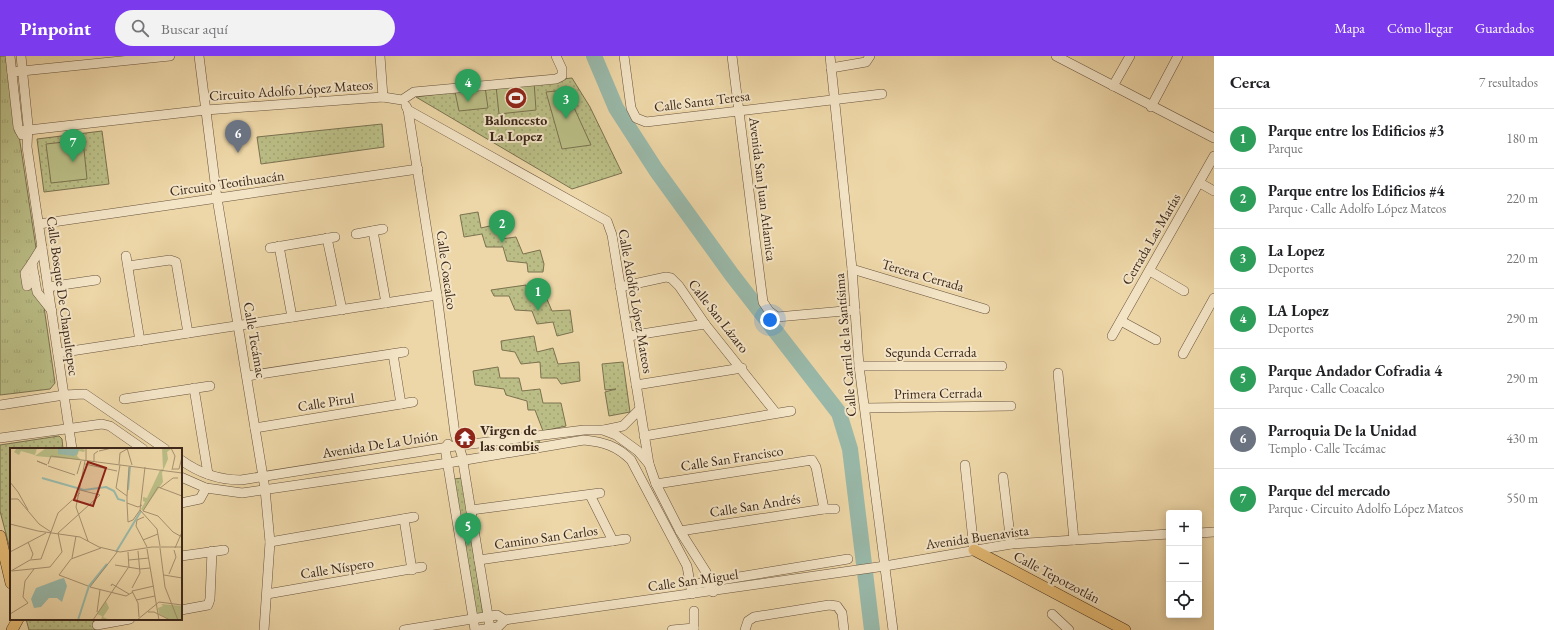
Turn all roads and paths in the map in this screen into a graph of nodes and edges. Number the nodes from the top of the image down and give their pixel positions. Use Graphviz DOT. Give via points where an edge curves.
graph roads {
  1 [pos="10,56"];
  2 [pos="21,56"];
  3 [pos="170,56"];
  4 [pos="199,56"];
  5 [pos="380,56"];
  6 [pos="556,56"];
  7 [pos="624,56"];
  8 [pos="732,56"];
  9 [pos="830,56"];
  10 [pos="870,56"];
  11 [pos="1056,56"];
  12 [pos="1130,56"];
  13 [pos="1178,56"];
  14 [pos="831,68"];
  15 [pos="22,71"];
  16 [pos="12,72"];
  17 [pos="1114,86"];
  18 [pos="882,94"];
  19 [pos="383,97"];
  20 [pos="835,99"];
  21 [pos="402,100"];
  22 [pos="1151,107"];
  23 [pos="206,110"];
  24 [pos="408,110"];
  25 [pos="739,111"];
  26 [pos="24,131"];
  27 [pos="1214,138"];
  28 [pos="1214,156"];
  29 [pos="418,169"];
  30 [pos="1200,183"];
  31 [pos="1214,191"];
  32 [pos="217,198"];
  33 [pos="39,224"];
  34 [pos="383,229"];
  35 [pos="373,231"];
  36 [pos="356,234"];
  37 [pos="42,247"];
  38 [pos="126,256"];
  39 [pos="128,266"];
  40 [pos="852,269"];
  41 [pos="1150,271"];
  42 [pos="96,280"];
  43 [pos="620,286"];
  44 [pos="48,287"];
  45 [pos="1184,291"];
  46 [pos="437,295"];
  47 [pos="1214,298"];
  48 [pos="386,304"];
  49 [pos="985,308"];
  50 [pos="342,310"];
  51 [pos="855,310"];
  52 [pos="52,312"];
  53 [pos="292,317"];
  54 [pos="1121,321"];
  55 [pos="705,324"];
  56 [pos="238,326"];
  57 [pos="188,333"];
  58 [pos="629,336"];
  59 [pos="1112,336"];
  60 [pos="1156,340"];
  61 [pos="140,341"];
  62 [pos="404,352"];
  63 [pos="58,353"];
  64 [pos="393,354"];
  65 [pos="1183,354"];
  66 [pos="859,366"];
  67 [pos="1002,366"];
  68 [pos="742,368"];
  69 [pos="1058,373"];
  70 [pos="247,376"];
  71 [pos="636,385"];
  72 [pos="210,386"];
  73 [pos="194,388"];
  74 [pos="64,395"];
  75 [pos="124,399"];
  76 [pos="412,402"];
  77 [pos="401,404"];
  78 [pos="0,405"];
  79 [pos="1011,406"];
  80 [pos="865,408"];
  81 [pos="639,410"];
  82 [pos="791,411"];
  83 [pos="776,413"];
  84 [pos="69,428"];
  85 [pos="255,428"];
  86 [pos="603,430"];
  87 [pos="455,434"];
  88 [pos="644,436"];
  89 [pos="0,438"];
  90 [pos="460,446"];
  91 [pos="72,448"];
  92 [pos="142,448"];
  93 [pos="164,448"];
  94 [pos="445,448"];
  95 [pos="182,461"];
  96 [pos="463,461"];
  97 [pos="448,464"];
  98 [pos="649,464"];
  99 [pos="965,465"];
  100 [pos="208,474"];
  101 [pos="182,477"];
  102 [pos="262,477"];
  103 [pos="1004,477"];
  104 [pos="656,484"];
  105 [pos="206,488"];
  106 [pos="265,489"];
  107 [pos="600,493"];
  108 [pos="590,495"];
  109 [pos="182,503"];
  110 [pos="824,509"];
  111 [pos="835,509"];
  112 [pos="471,510"];
  113 [pos="414,517"];
  114 [pos="404,519"];
  115 [pos="680,531"];
  116 [pos="1214,532"];
  117 [pos="1202,533"];
  118 [pos="1166,534"];
  119 [pos="0,536"];
  120 [pos="626,539"];
  121 [pos="1074,540"];
  122 [pos="613,541"];
  123 [pos="270,542"];
  124 [pos="1011,544"];
  125 [pos="224,550"];
  126 [pos="974,550"];
  127 [pos="212,551"];
  128 [pos="182,556"];
  129 [pos="848,559"];
  130 [pos="479,560"];
  131 [pos="885,566"];
  132 [pos="422,568"];
  133 [pos="412,570"];
  134 [pos="10,579"];
  135 [pos="711,582"];
  136 [pos="691,589"];
  137 [pos="713,592"];
  138 [pos="267,594"];
  139 [pos="182,610"];
  140 [pos="694,611"];
  141 [pos="1052,614"];
  142 [pos="488,616"];
  143 [pos="473,619"];
  144 [pos="18,620"];
  145 [pos="19,620"];
  146 [pos="123,620"];
  147 [pos="505,620"];
  148 [pos="97,624"];
  149 [pos="490,628"];
  150 [pos="694,629"];
  151 [pos="12,630"];
  152 [pos="22,630"];
  153 [pos="264,630"];
  154 [pos="404,630"];
  155 [pos="476,630"];
  156 [pos="672,630"];
  157 [pos="745,630"];
  158 [pos="844,630"];
  159 [pos="893,630"];
  160 [pos="1068,630"];
  161 [pos="1125,630"];
  1 -- 16 [label="street, Calle Bosque De Chapultepec"];
  2 -- 15 [label="street, Calle Bosque De Chapultepec"];
  3 -- 15 [label="street"];
  4 -- 23 [label="street, Calle Tecámac"];
  5 -- 19 [label="street"];
  6 -- 21 [label="street" via="562,69 562,76 556,79 414,92"];
  7 -- 25 [label="street, Calle Santa Teresa" via="631,108 636,118 646,122"];
  8 -- 25 [label="street, Avenida San Juan Atlamica"];
  9 -- 14 [label="street, Calle Carril de la Santísima"];
  10 -- 14 [label="street" via="866,62"];
  11 -- 17 [label="street"];
  12 -- 17 [label="street"];
  13 -- 22 [label="street"];
  14 -- 20 [label="street, Calle Carril de la Santísima"];
  15 -- 16 [label="street"];
  15 -- 26 [label="street, Calle Bosque De Chapultepec"];
  16 -- 26 [label="street, Calle Bosque De Chapultepec"];
  17 -- 22 [label="street"];
  18 -- 20 [label="street, Calle Santa Teresa"];
  19 -- 21 [label="street, Circuito Adolfo López Mateos"];
  19 -- 23 [label="street, Circuito Adolfo López Mateos"];
  20 -- 25 [label="street, Calle Santa Teresa"];
  20 -- 40 [label="street, Calle Carril de la Santísima"];
  21 -- 24 [label="street, Calle Adolfo López Mateos"];
  22 -- 27 [label="street"];
  23 -- 26 [label="street, Circuito Adolfo López Mateos"];
  23 -- 32 [label="street, Calle Tecámac"];
  24 -- 29 [label="street, Calle Coacalco"];
  24 -- 43 [label="street, Calle Adolfo López Mateos" via="607,221 612,235"];
  25 -- 51 [label="street, Avenida San Juan Atlamica" via="762,302 777,317"];
  26 -- 33 [label="street, Calle Bosque De Chapultepec"];
  28 -- 30 [label="street, Cerrada Las Marías"];
  29 -- 32 [label="street, Circuito Teotihuacán"];
  29 -- 46 [label="street, Calle Coacalco"];
  30 -- 31 [label="street"];
  30 -- 41 [label="street, Cerrada Las Marías"];
  32 -- 33 [label="street, Circuito Teotihuacán"];
  32 -- 56 [label="street, Calle Tecámac"];
  33 -- 37 [label="street, Calle Bosque De Chapultepec"];
  34 -- 35 [label="street"];
  35 -- 36 [label="street"];
  35 -- 48 [label="street"];
  37 -- 44 [label="street, Calle Bosque De Chapultepec"];
  37 -- 52 [label="street" via="32,264 37,292"];
  38 -- 39 [label="street"];
  39 -- 57 [label="street" via="170,260 176,262"];
  39 -- 61 [label="street"];
  40 -- 49 [label="street, Tercera Cerrada"];
  40 -- 51 [label="street, Calle Carril de la Santísima"];
  41 -- 45 [label="street"];
  41 -- 54 [label="street, Cerrada Las Marías"];
  42 -- 44 [label="street"];
  43 -- 55 [label="street, Calle San Lázaro" via="671,278"];
  43 -- 58 [label="street, Calle Adolfo López Mateos"];
  44 -- 52 [label="street, Calle Bosque De Chapultepec"];
  46 -- 48 [label="street"];
  46 -- 87 [label="street, Calle Coacalco"];
  47 -- 65 [label="street"];
  48 -- 50 [label="street"];
  50 -- 53 [label="street"];
  50 -- 53 [label="street" via="331,238 274,247"];
  51 -- 66 [label="street, Calle Carril de la Santísima"];
  52 -- 63 [label="street, Calle Bosque De Chapultepec"];
  53 -- 56 [label="street"];
  54 -- 59 [label="street, Cerrada Las Marías"];
  54 -- 60 [label="street"];
  55 -- 58 [label="street"];
  55 -- 68 [label="street, Calle San Lázaro"];
  56 -- 57 [label="street"];
  56 -- 70 [label="street, Calle Tecámac"];
  57 -- 61 [label="street"];
  58 -- 71 [label="street, Calle Adolfo López Mateos"];
  61 -- 63 [label="street"];
  62 -- 64 [label="street"];
  63 -- 74 [label="street, Calle Bosque De Chapultepec"];
  64 -- 70 [label="street"];
  64 -- 77 [label="street"];
  66 -- 67 [label="street, Segunda Cerrada"];
  66 -- 80 [label="street, Calle Carril de la Santísima"];
  68 -- 71 [label="street"];
  68 -- 83 [label="street, Calle San Lázaro"];
  69 -- 121 [label="street"];
  70 -- 85 [label="street, Calle Tecámac"];
  71 -- 81 [label="street, Calle Adolfo López Mateos"];
  72 -- 73 [label="street"];
  73 -- 75 [label="street"];
  73 -- 100 [label="street"];
  74 -- 78 [label="street"];
  74 -- 84 [label="street, Calle Bosque De Chapultepec"];
  74 -- 93 [label="street" via="85,394 92,397"];
  76 -- 77 [label="street, Calle Pirul"];
  77 -- 85 [label="street, Calle Pirul"];
  79 -- 80 [label="street, Primera Cerrada"];
  80 -- 131 [label="street, Calle Carril de la Santísima"];
  81 -- 86 [label="street" via="623,426"];
  81 -- 88 [label="street, Calle Adolfo López Mateos"];
  82 -- 83 [label="street"];
  83 -- 88 [label="street"];
  84 -- 89 [label="street"];
  84 -- 91 [label="street, Calle Bosque De Chapultepec"];
  84 -- 92 [label="street" via="91,424 110,426"];
  85 -- 102 [label="street, Calle Tecámac"];
  86 -- 90 [label="street, Avenida De La Unión" via="584,430"];
  86 -- 98 [label="street, Avenida De La Unión" via="628,443"];
  87 -- 90 [label="street, Calle Coacalco"];
  87 -- 94 [label="street"];
  88 -- 98 [label="street, Calle Adolfo López Mateos"];
  90 -- 94 [label="street, Avenida De La Unión"];
  90 -- 96 [label="street, Calle Coacalco"];
  94 -- 97 [label="street"];
  94 -- 102 [label="street, Avenida De La Unión"];
  95 -- 100 [label="street, Avenida De La Unión"];
  96 -- 97 [label="street, Avenida De La Unión"];
  96 -- 112 [label="street, Calle Coacalco"];
  96 -- 136 [label="street, Avenida De La Unión" via="584,440 622,450 639,472 687,566"];
  97 -- 106 [label="street, Avenida De La Unión"];
  97 -- 143 [label="street"];
  98 -- 104 [label="street, Avenida De La Unión"];
  99 -- 126 [label="street"];
  100 -- 102 [label="street, Avenida De La Unión" via="225,480"];
  101 -- 105 [label="street, Avenida De La Unión"];
  102 -- 106 [label="street, Calle Tecámac"];
  103 -- 124 [label="street"];
  104 -- 110 [label="street, Calle San Francisco" via="812,460 816,467"];
  104 -- 115 [label="street, Avenida De La Unión"];
  105 -- 106 [label="street, Avenida De La Unión" via="242,493"];
  105 -- 109 [label="street" via="200,499"];
  106 -- 123 [label="street, Calle Tecámac"];
  107 -- 108 [label="street"];
  108 -- 112 [label="street"];
  108 -- 122 [label="street, Camino San Carlos"];
  110 -- 111 [label="street, Calle San Andrés"];
  110 -- 115 [label="street, Calle San Andrés"];
  112 -- 130 [label="street, Calle Coacalco"];
  113 -- 114 [label="street"];
  114 -- 123 [label="street"];
  114 -- 133 [label="street"];
  115 -- 135 [label="street, Avenida De La Unión"];
  116 -- 117 [label="street"];
  118 -- 121 [label="street, Avenida Buenavista"];
  119 -- 134 [label="main road"];
  120 -- 122 [label="street"];
  121 -- 124 [label="street, Avenida Buenavista"];
  122 -- 130 [label="street, Camino San Carlos"];
  123 -- 138 [label="street, Calle Tecámac"];
  124 -- 126 [label="street, Avenida Buenavista"];
  125 -- 127 [label="street"];
  126 -- 131 [label="street, Avenida Buenavista"];
  126 -- 161 [label="main road, Calle Tepotzotlán"];
  127 -- 128 [label="street"];
  127 -- 139 [label="street" via="208,605"];
  129 -- 135 [label="street"];
  130 -- 142 [label="street, Calle Coacalco"];
  131 -- 137 [label="street, Calle San Miguel"];
  131 -- 159 [label="street, Calle Carril de la Santísima"];
  132 -- 133 [label="street, Calle Níspero"];
  133 -- 138 [label="street, Calle Níspero"];
  135 -- 136 [label="street"];
  135 -- 137 [label="street, Avenida De La Unión"];
  136 -- 137 [label="street, Calle San Miguel"];
  136 -- 147 [label="street, Calle San Miguel"];
  138 -- 153 [label="street, Calle Tecámac"];
  140 -- 150 [label="street"];
  141 -- 160 [label="street"];
  142 -- 143 [label="street"];
  142 -- 147 [label="street, Calle San Miguel" via="497,615"];
  142 -- 149 [label="street, Calle Coacalco"];
  143 -- 154 [label="street"];
  143 -- 155 [label="street"];
  144 -- 151 [label="main road"];
  145 -- 152 [label="main road"];
  146 -- 148 [label="street"];
  147 -- 149 [label="street, Calle San Miguel" via="498,627"];
  149 -- 155 [label="street, Calle San Miguel"];
  150 -- 156 [label="street"];
  157 -- 158 [label="street" via="748,621 754,617 829,605 837,606 842,613"];
}
